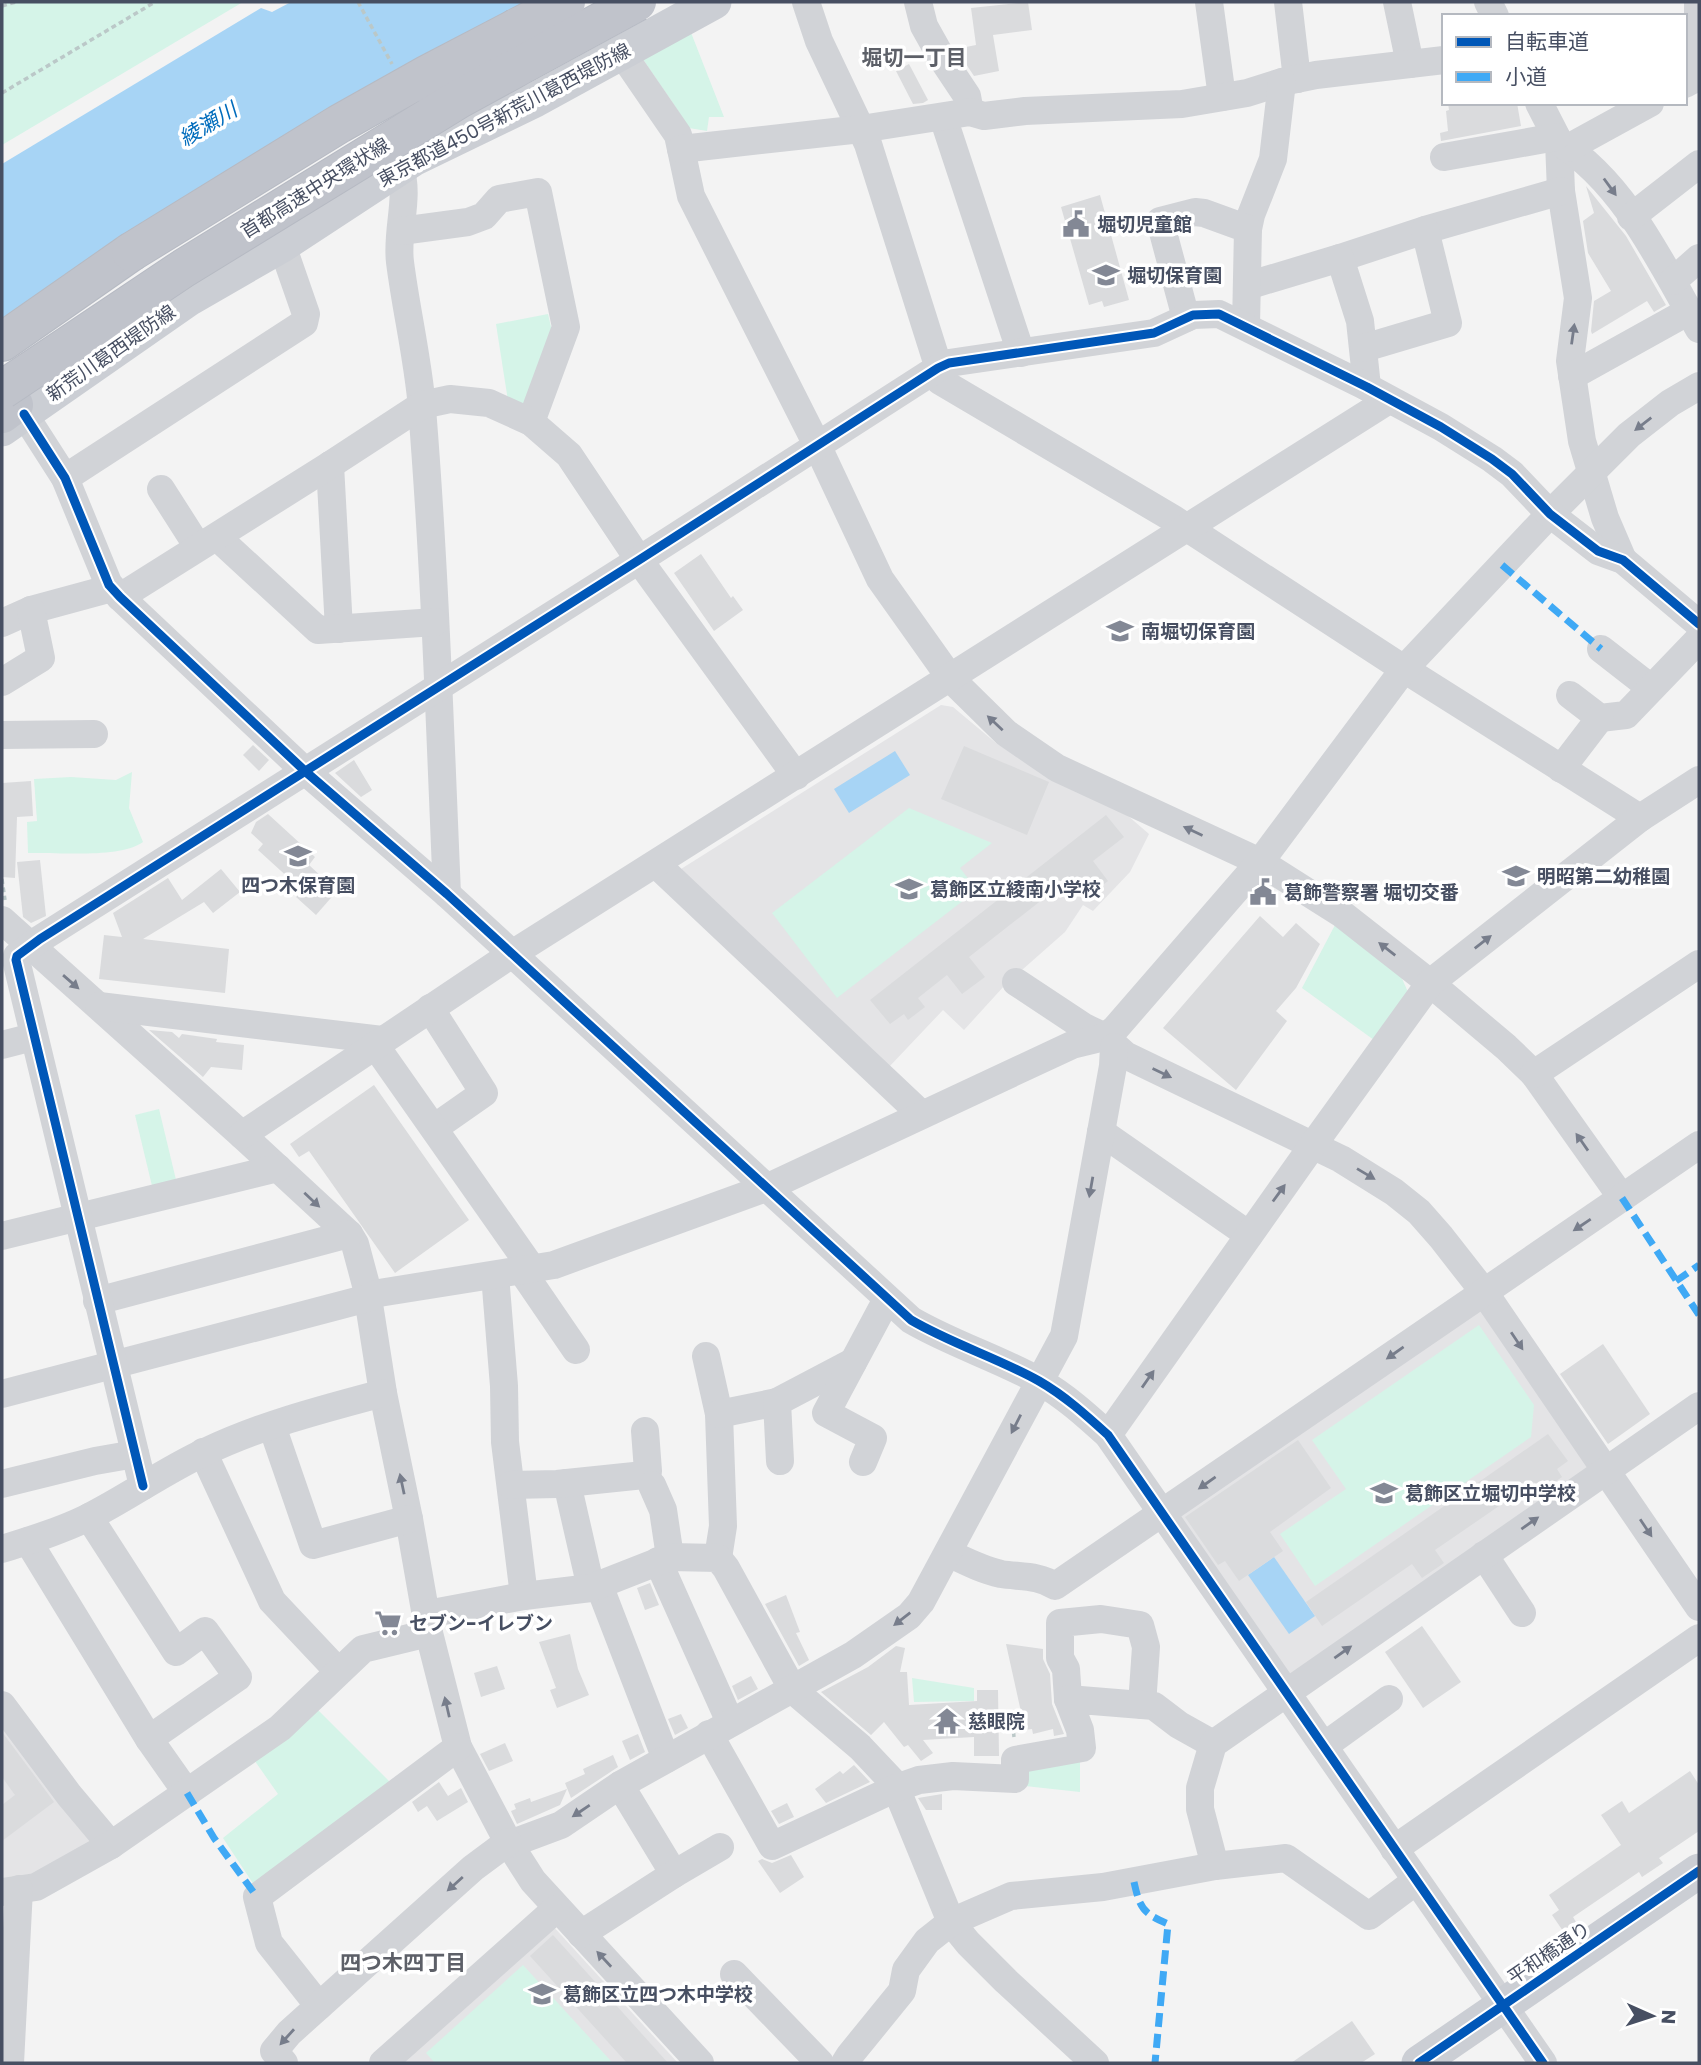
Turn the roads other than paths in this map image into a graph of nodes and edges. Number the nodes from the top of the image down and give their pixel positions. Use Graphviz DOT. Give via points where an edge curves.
graph roads {
  1 [pos="566,2"];
  2 [pos="638,2"];
  3 [pos="714,2"];
  4 [pos="806,2"];
  5 [pos="918,2"];
  6 [pos="1209,2"];
  7 [pos="1288,2"];
  8 [pos="1397,2"];
  9 [pos="1698,2"];
  10 [pos="519,26"];
  11 [pos="621,52"];
  12 [pos="1694,53"];
  13 [pos="1442,60"];
  14 [pos="1410,64"];
  15 [pos="1289,80"];
  16 [pos="1687,83"];
  17 [pos="1222,97"];
  18 [pos="1540,105"];
  19 [pos="1645,105"];
  20 [pos="956,115"];
  21 [pos="861,129"];
  22 [pos="1561,142"];
  23 [pos="681,149"];
  24 [pos="1444,157"];
  25 [pos="1699,164"];
  26 [pos="400,167"];
  27 [pos="1561,191"];
  28 [pos="1632,216"];
  29 [pos="1248,229"];
  30 [pos="1425,230"];
  31 [pos="401,231"];
  32 [pos="282,245"];
  33 [pos="1340,258"];
  34 [pos="1699,258"];
  35 [pos="1673,281"];
  36 [pos="1247,286"];
  37 [pos="190,298"];
  38 [pos="1186,318"];
  39 [pos="1694,320"];
  40 [pos="1247,326"];
  41 [pos="2,342"];
  42 [pos="1363,348"];
  43 [pos="1021,353"];
  44 [pos="2,366"];
  45 [pos="938,368"];
  46 [pos="1572,376"];
  47 [pos="2,378"];
  48 [pos="1699,386"];
  49 [pos="1378,394"];
  50 [pos="422,405"];
  51 [pos="7,412"];
  52 [pos="531,422"];
  53 [pos="817,445"];
  54 [pos="330,465"];
  55 [pos="1590,473"];
  56 [pos="65,478"];
  57 [pos="161,489"];
  58 [pos="1550,514"];
  59 [pos="1188,528"];
  60 [pos="207,542"];
  61 [pos="1623,560"];
  62 [pos="639,561"];
  63 [pos="116,593"];
  64 [pos="31,610"];
  65 [pos="435,622"];
  66 [pos="2,623"];
  67 [pos="1699,624"];
  68 [pos="339,629"];
  69 [pos="1699,639"];
  70 [pos="1601,649"];
  71 [pos="1404,669"];
  72 [pos="951,679"];
  73 [pos="2,682"];
  74 [pos="438,686"];
  75 [pos="1651,688"];
  76 [pos="1570,695"];
  77 [pos="1600,718"];
  78 [pos="94,734"];
  79 [pos="2,735"];
  80 [pos="1561,769"];
  81 [pos="306,772"];
  82 [pos="796,776"];
  83 [pos="1699,780"];
  84 [pos="1640,818"];
  85 [pos="1260,862"];
  86 [pos="656,864"];
  87 [pos="447,894"];
  88 [pos="4,914"];
  89 [pos="23,953"];
  90 [pos="512,954"];
  91 [pos="1699,964"];
  92 [pos="1016,982"];
  93 [pos="1430,984"];
  94 [pos="99,1006"];
  95 [pos="430,1007"];
  96 [pos="33,1037"];
  97 [pos="378,1042"];
  98 [pos="1109,1042"];
  99 [pos="2,1045"];
  100 [pos="1534,1074"];
  101 [pos="921,1114"];
  102 [pos="434,1128"];
  103 [pos="1101,1132"];
  104 [pos="242,1135"];
  105 [pos="1699,1144"];
  106 [pos="1313,1145"];
  107 [pos="278,1168"];
  108 [pos="766,1188"];
  109 [pos="1622,1198"];
  110 [pos="77,1218"];
  111 [pos="349,1234"];
  112 [pos="1249,1235"];
  113 [pos="2,1236"];
  114 [pos="516,1272"];
  115 [pos="1484,1292"];
  116 [pos="368,1298"];
  117 [pos="887,1299"];
  118 [pos="97,1301"];
  119 [pos="576,1350"];
  120 [pos="706,1356"];
  121 [pos="853,1362"];
  122 [pos="113,1367"];
  123 [pos="1038,1381"];
  124 [pos="383,1393"];
  125 [pos="2,1394"];
  126 [pos="776,1402"];
  127 [pos="1699,1406"];
  128 [pos="719,1414"];
  129 [pos="272,1426"];
  130 [pos="645,1431"];
  131 [pos="1108,1435"];
  132 [pos="203,1452"];
  133 [pos="780,1461"];
  134 [pos="863,1462"];
  135 [pos="1606,1471"];
  136 [pos="140,1473"];
  137 [pos="567,1483"];
  138 [pos="2,1484"];
  139 [pos="511,1485"];
  140 [pos="652,1485"];
  141 [pos="1163,1513"];
  142 [pos="89,1517"];
  143 [pos="409,1519"];
  144 [pos="28,1541"];
  145 [pos="2,1549"];
  146 [pos="948,1553"];
  147 [pos="1484,1555"];
  148 [pos="718,1558"];
  149 [pos="664,1559"];
  150 [pos="595,1587"];
  151 [pos="524,1596"];
  152 [pos="1699,1607"];
  153 [pos="1522,1613"];
  154 [pos="428,1623"];
  155 [pos="1699,1638"];
  156 [pos="338,1671"];
  157 [pos="793,1690"];
  158 [pos="1286,1691"];
  159 [pos="1068,1699"];
  160 [pos="1390,1699"];
  161 [pos="2,1705"];
  162 [pos="1143,1705"];
  163 [pos="720,1728"];
  164 [pos="149,1739"];
  165 [pos="1213,1744"];
  166 [pos="1324,1746"];
  167 [pos="458,1747"];
  168 [pos="666,1759"];
  169 [pos="620,1785"];
  170 [pos="896,1788"];
  171 [pos="187,1793"];
  172 [pos="509,1843"];
  173 [pos="111,1845"];
  174 [pos="720,1847"];
  175 [pos="1394,1849"];
  176 [pos="1215,1866"];
  177 [pos="1699,1871"];
  178 [pos="674,1874"];
  179 [pos="1416,1881"];
  180 [pos="11,1891"];
  181 [pos="556,1909"];
  182 [pos="951,1922"];
  183 [pos="581,1934"];
  184 [pos="734,1974"];
  185 [pos="1503,2005"];
  186 [pos="319,2006"];
  187 [pos="852,2060"];
  188 [pos="10,2063"];
  189 [pos="284,2063"];
  190 [pos="383,2063"];
  191 [pos="700,2063"];
  192 [pos="820,2063"];
  193 [pos="1095,2063"];
  194 [pos="1419,2063"];
  195 [pos="1543,2063"];
  1 -- 10 [label="highway, 首都高速中央環状線, bridge"];
  2 -- 51 [label="highway, 首都高速中央環状線, bridge" via="436,113 184,268"];
  3 -- 11 [label="main road, 東京都道450号新荒川葛西堤防線"];
  4 -- 21 [label="street" via="819,41"];
  5 -- 20 [label="street" via="924,26 967,96"];
  6 -- 17 [label="street"];
  7 -- 15 [label="street"];
  8 -- 14 [label="street"];
  9 -- 12 [label="street"];
  10 -- 41 [label="highway, 首都高速中央環状線, bridge" via="339,124 131,252"];
  10 -- 44 [label="highway, bridge" via="429,95 173,253"];
  11 -- 23 [label="street" via="678,135"];
  11 -- 26 [label="main road, 東京都道450号新荒川葛西堤防線"];
  12 -- 16 [label="street" via="1698,77"];
  13 -- 14 [label="street"];
  14 -- 15 [label="street"];
  15 -- 17 [label="street"];
  15 -- 29 [label="street" via="1273,159"];
  17 -- 20 [label="street" via="1182,104"];
  18 -- 22 [label="street"];
  19 -- 22 [label="street"];
  20 -- 21 [label="street"];
  20 -- 43 [label="street"];
  21 -- 23 [label="street"];
  21 -- 45 [label="street"];
  22 -- 24 [label="street"];
  22 -- 27 [label="street"];
  22 -- 28 [label="street, one-way" via="1602,176"];
  23 -- 53 [label="street" via="691,196"];
  25 -- 28 [label="street"];
  26 -- 31 [label="street" via="404,179"];
  26 -- 32 [label="main road, 東京都道450号新荒川葛西堤防線"];
  27 -- 30 [label="street"];
  46 -- 27 [label="street, one-way" via="1578,298"];
  28 -- 35 [label="street"];
  29 -- 36 [label="street"];
  29 -- 38 [label="street" via="1195,212 1160,221"];
  30 -- 33 [label="street"];
  30 -- 42 [label="street" via="1448,323"];
  31 -- 50 [label="street" via="399,258"];
  31 -- 52 [label="street" via="468,222 484,216 499,199 538,192 566,327"];
  32 -- 37 [label="main road, 東京都道450号新荒川葛西堤防線"];
  32 -- 56 [label="street" via="306,314 304,323"];
  33 -- 36 [label="street"];
  33 -- 42 [label="street" via="1360,321"];
  34 -- 35 [label="street"];
  35 -- 39 [label="street"];
  36 -- 40 [label="street"];
  37 -- 47 [label="main road, 新荒川葛西堤防線"];
  37 -- 51 [label="main road, 新荒川葛西堤防線"];
  38 -- 40 [label="street" via="1219,314"];
  38 -- 43 [label="street" via="1154,333"];
  39 -- 46 [label="street"];
  40 -- 49 [label="street"];
  42 -- 49 [label="street"];
  43 -- 45 [label="street"];
  45 -- 53 [label="street"];
  45 -- 59 [label="street" via="940,381"];
  46 -- 55 [label="street"];
  48 -- 55 [label="street, one-way" via="1629,435"];
  49 -- 58 [label="street" via="1492,459"];
  49 -- 59 [label="street"];
  50 -- 52 [label="street" via="450,398 489,403"];
  50 -- 54 [label="street"];
  50 -- 65 [label="street"];
  51 -- 56 [label="street"];
  52 -- 62 [label="street" via="569,455"];
  53 -- 62 [label="street"];
  53 -- 72 [label="street" via="880,579"];
  54 -- 60 [label="street"];
  54 -- 68 [label="street"];
  55 -- 58 [label="street"];
  55 -- 61 [label="street"];
  56 -- 63 [label="street"];
  57 -- 60 [label="street"];
  58 -- 61 [label="street" via="1598,551"];
  58 -- 71 [label="street"];
  59 -- 71 [label="street"];
  59 -- 72 [label="street"];
  60 -- 63 [label="street"];
  60 -- 68 [label="street" via="318,630"];
  61 -- 67 [label="street"];
  62 -- 74 [label="street"];
  62 -- 82 [label="street"];
  63 -- 64 [label="street"];
  63 -- 81 [label="street"];
  64 -- 66 [label="street"];
  64 -- 73 [label="street" via="41,658"];
  65 -- 68 [label="street"];
  65 -- 74 [label="street"];
  69 -- 75 [label="street"];
  70 -- 75 [label="street"];
  71 -- 80 [label="street"];
  71 -- 85 [label="street"];
  72 -- 82 [label="street"];
  85 -- 72 [label="street, one-way" via="1057,768 1006,733"];
  74 -- 81 [label="street"];
  74 -- 87 [label="street"];
  75 -- 77 [label="street" via="1626,715"];
  76 -- 77 [label="street"];
  77 -- 80 [label="street"];
  78 -- 79 [label="street"];
  80 -- 84 [label="street"];
  81 -- 87 [label="street"];
  81 -- 89 [label="street"];
  82 -- 86 [label="street"];
  83 -- 84 [label="street"];
  93 -- 84 [label="street, one-way"];
  93 -- 85 [label="street, one-way" via="1342,914"];
  85 -- 98 [label="street" via="1115,1029"];
  86 -- 90 [label="street"];
  86 -- 101 [label="street"];
  87 -- 90 [label="street"];
  88 -- 89 [label="street"];
  89 -- 94 [label="street, one-way"];
  89 -- 96 [label="street"];
  90 -- 95 [label="street"];
  90 -- 108 [label="street"];
  91 -- 100 [label="street"];
  92 -- 98 [label="street"];
  93 -- 100 [label="street"];
  93 -- 106 [label="street"];
  94 -- 97 [label="street"];
  94 -- 104 [label="street"];
  95 -- 97 [label="street"];
  95 -- 102 [label="street" via="484,1093"];
  96 -- 99 [label="street"];
  96 -- 110 [label="street"];
  97 -- 102 [label="street"];
  97 -- 104 [label="street"];
  98 -- 101 [label="street" via="1072,1045"];
  98 -- 103 [label="street" via="1113,1066"];
  98 -- 106 [label="street, one-way" via="1125,1055"];
  109 -- 100 [label="street, one-way"];
  101 -- 108 [label="street"];
  102 -- 114 [label="street"];
  103 -- 112 [label="street"];
  103 -- 123 [label="street, one-way" via="1064,1336"];
  104 -- 107 [label="street"];
  105 -- 109 [label="street"];
  112 -- 106 [label="street, one-way"];
  106 -- 115 [label="street, one-way" via="1368,1175 1419,1212"];
  107 -- 110 [label="street"];
  107 -- 111 [label="street, one-way"];
  108 -- 114 [label="street" via="554,1265"];
  108 -- 117 [label="street"];
  109 -- 115 [label="street, one-way"];
  110 -- 113 [label="street"];
  110 -- 118 [label="street"];
  111 -- 116 [label="street"];
  111 -- 118 [label="street"];
  131 -- 112 [label="street, one-way"];
  114 -- 116 [label="street"];
  114 -- 119 [label="street"];
  114 -- 139 [label="street" via="505,1386"];
  115 -- 135 [label="street, one-way"];
  115 -- 141 [label="street, one-way"];
  116 -- 122 [label="street"];
  116 -- 124 [label="street"];
  117 -- 121 [label="street"];
  117 -- 123 [label="street" via="934,1334"];
  118 -- 122 [label="street"];
  120 -- 128 [label="street"];
  121 -- 126 [label="street"];
  121 -- 134 [label="street" via="826,1413 873,1438"];
  122 -- 125 [label="street"];
  122 -- 136 [label="street"];
  123 -- 131 [label="street" via="1076,1405"];
  123 -- 146 [label="street, one-way"];
  124 -- 129 [label="street"];
  143 -- 124 [label="street, one-way"];
  126 -- 128 [label="street"];
  126 -- 133 [label="street"];
  127 -- 135 [label="street"];
  128 -- 148 [label="street" via="723,1526"];
  129 -- 132 [label="street"];
  129 -- 143 [label="street" via="313,1545"];
  130 -- 137 [label="street" via="648,1471 644,1475"];
  131 -- 141 [label="street"];
  132 -- 136 [label="street"];
  132 -- 156 [label="street" via="272,1601"];
  147 -- 135 [label="street, one-way"];
  135 -- 152 [label="street, one-way"];
  136 -- 138 [label="street" via="95,1461"];
  136 -- 142 [label="street"];
  137 -- 139 [label="street"];
  137 -- 150 [label="street"];
  139 -- 151 [label="street"];
  140 -- 149 [label="street" via="663,1510"];
  141 -- 146 [label="street" via="1055,1586 1045,1579 999,1574"];
  141 -- 158 [label="street"];
  142 -- 144 [label="street"];
  142 -- 164 [label="street" via="176,1652 205,1632 238,1677"];
  143 -- 154 [label="street"];
  144 -- 145 [label="street"];
  144 -- 164 [label="street"];
  146 -- 157 [label="street, one-way" via="909,1616"];
  147 -- 153 [label="street"];
  158 -- 147 [label="street, one-way"];
  148 -- 149 [label="street"];
  148 -- 157 [label="street"];
  149 -- 150 [label="street"];
  149 -- 163 [label="street"];
  150 -- 151 [label="street"];
  150 -- 168 [label="street"];
  151 -- 154 [label="street"];
  154 -- 156 [label="street" via="363,1649"];
  167 -- 154 [label="street, one-way"];
  155 -- 175 [label="street"];
  156 -- 171 [label="street" via="280,1728"];
  157 -- 163 [label="street"];
  157 -- 170 [label="street" via="860,1747"];
  158 -- 165 [label="street"];
  158 -- 166 [label="street"];
  159 -- 162 [label="street"];
  159 -- 162 [label="street" via="1066,1670 1060,1658 1060,1623 1101,1619 1140,1625 1146,1647"];
  159 -- 170 [label="street" via="1082,1748 1015,1760 1015,1779 953,1776"];
  160 -- 166 [label="street"];
  161 -- 173 [label="street"];
  162 -- 165 [label="street" via="1154,1706"];
  163 -- 168 [label="street"];
  163 -- 170 [label="street" via="772,1846"];
  164 -- 171 [label="street"];
  165 -- 176 [label="street" via="1200,1788 1200,1809"];
  166 -- 175 [label="street"];
  167 -- 172 [label="street"];
  167 -- 186 [label="street" via="257,1897 269,1943"];
  168 -- 169 [label="street"];
  169 -- 172 [label="street, one-way" via="561,1825"];
  169 -- 178 [label="street"];
  170 -- 182 [label="street"];
  171 -- 173 [label="street"];
  172 -- 181 [label="street"];
  172 -- 186 [label="street, one-way" via="473,1868"];
  173 -- 180 [label="street" via="36,1887"];
  174 -- 178 [label="street"];
  175 -- 179 [label="street"];
  176 -- 179 [label="street" via="1286,1858 1369,1916"];
  176 -- 182 [label="street" via="1103,1887 1011,1896"];
  177 -- 185 [label="main road, 平和橋通り"];
  178 -- 183 [label="street"];
  179 -- 185 [label="street"];
  180 -- 188 [label="street"];
  181 -- 183 [label="street"];
  181 -- 190 [label="street"];
  182 -- 187 [label="street" via="927,1941 906,1970 902,1991"];
  182 -- 193 [label="street" via="1006,1981"];
  191 -- 183 [label="street, one-way"];
  184 -- 192 [label="street"];
  185 -- 194 [label="main road, 平和橋通り"];
  185 -- 195 [label="street"];
  186 -- 189 [label="street, one-way" via="274,2051"];
}
